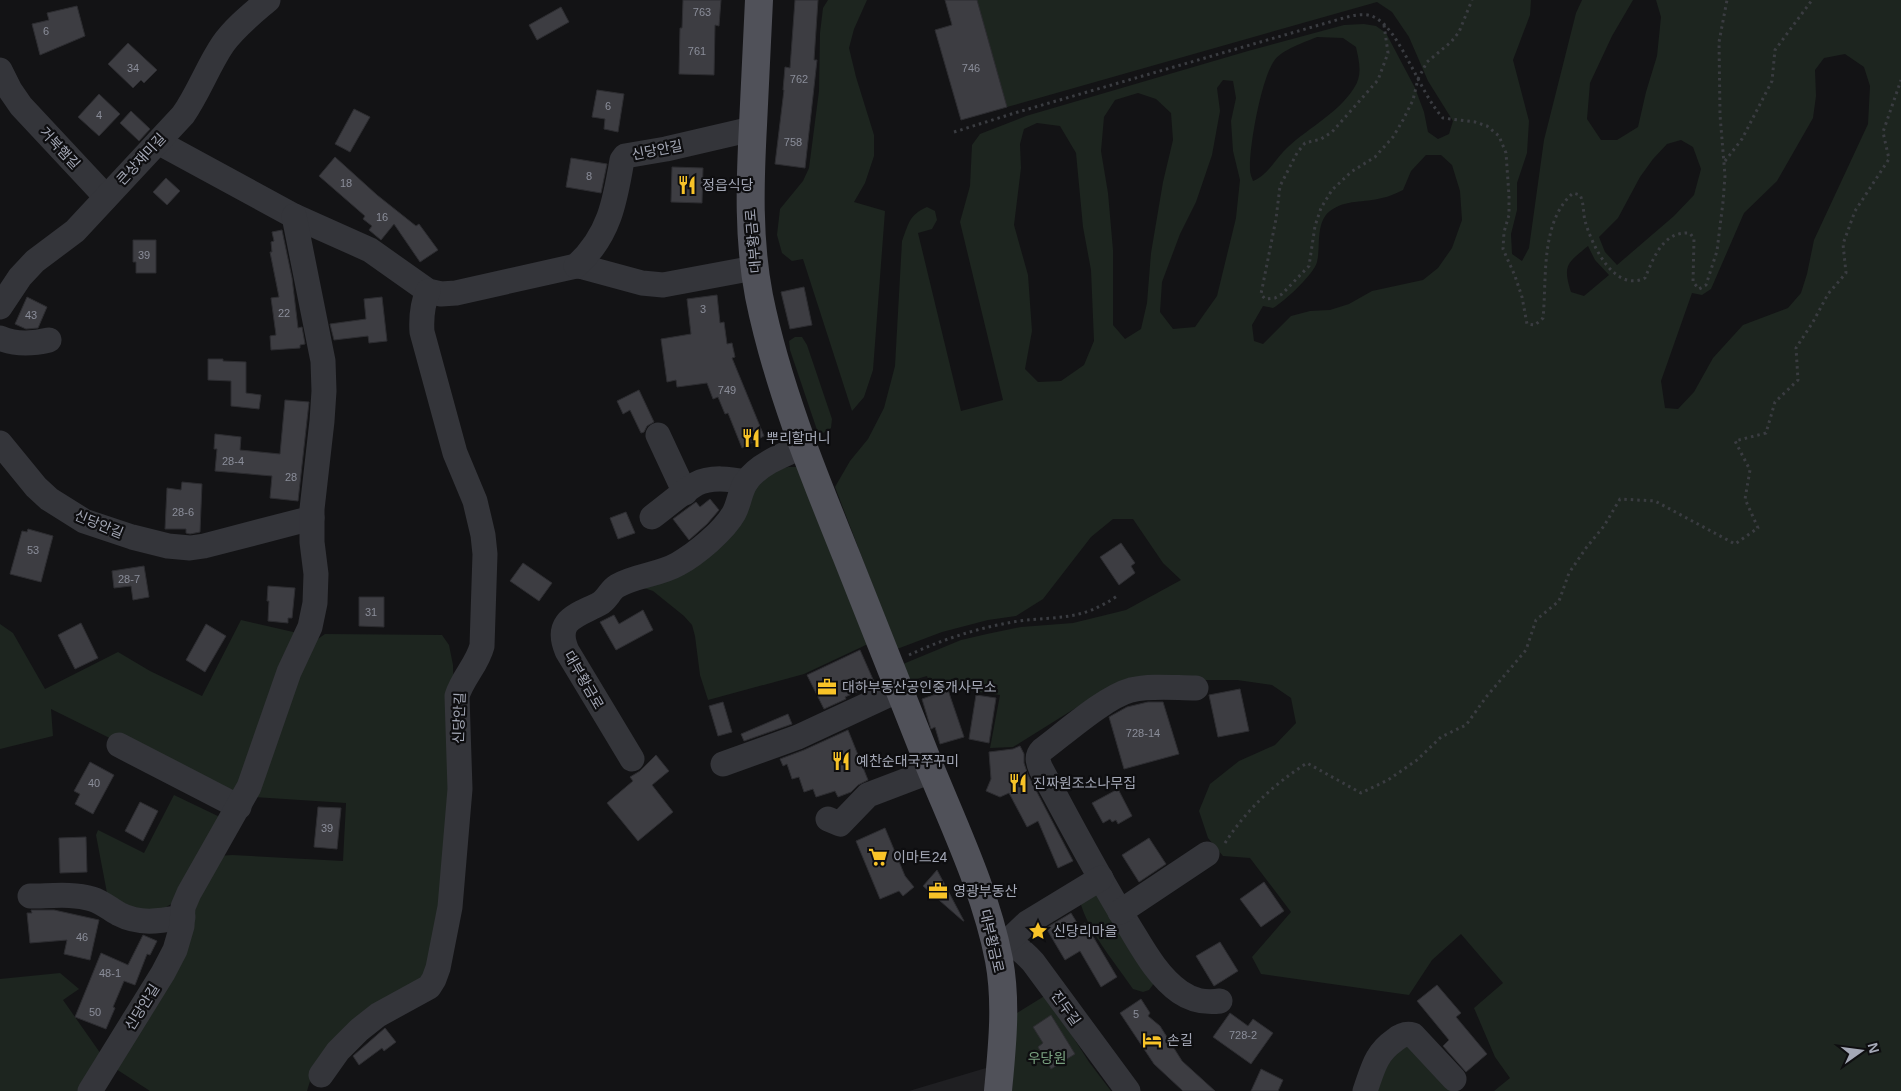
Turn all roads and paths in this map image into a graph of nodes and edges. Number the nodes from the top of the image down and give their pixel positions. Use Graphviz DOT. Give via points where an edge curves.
graph roads {
  1 [pos="268,0"];
  2 [pos="759,0"];
  3 [pos="1472,0"];
  4 [pos="1727,0"];
  5 [pos="1812,0"];
  6 [pos="1384,24"];
  7 [pos="0,70"];
  8 [pos="1418,79"];
  9 [pos="1901,80"];
  10 [pos="8,105"];
  11 [pos="752,129"];
  12 [pos="954,132"];
  13 [pos="158,142"];
  14 [pos="1724,161"];
  15 [pos="106,197"];
  16 [pos="294,216"];
  17 [pos="576,266"];
  18 [pos="754,268"];
  19 [pos="428,291"];
  20 [pos="0,307"];
  21 [pos="0,338"];
  22 [pos="49,340"];
  23 [pos="658,435"];
  24 [pos="0,443"];
  25 [pos="804,446"];
  26 [pos="746,482"];
  27 [pos="685,493"];
  28 [pos="652,517"];
  29 [pos="312,518"];
  30 [pos="1117,596"];
  31 [pos="888,665"];
  32 [pos="1196,688"];
  33 [pos="899,690"];
  34 [pos="119,745"];
  35 [pos="632,759"];
  36 [pos="723,764"];
  37 [pos="931,771"];
  38 [pos="160,777"];
  39 [pos="236,812"];
  40 [pos="828,819"];
  41 [pos="1207,854"];
  42 [pos="1101,878"];
  43 [pos="30,896"];
  44 [pos="1120,912"];
  45 [pos="183,917"];
  46 [pos="1001,941"];
  47 [pos="1220,1002"];
  48 [pos="321,1075"];
  49 [pos="1454,1079"];
  50 [pos="90,1091"];
  51 [pos="998,1091"];
  52 [pos="1128,1091"];
  53 [pos="1364,1091"];
  1 -- 13 [label="street, 큰상재미길" via="223,44 193,100"];
  2 -- 11 [label="main road, 대부황금로"];
  3 -- 8 [label="path" via="1459,32 1427,62"];
  4 -- 14 [label="path" via="1719,42"];
  5 -- 14 [label="path" via="1775,50 1772,81 1742,139"];
  6 -- 8 [label="path"];
  6 -- 8 [label="path" via="1388,53 1378,80 1332,132 1305,143 1280,186 1262,283 1261,294 1265,300 1282,294 1309,266 1321,208 1332,190 1351,172 1375,157 1393,136 1413,100"];
  6 -- 12 [label="path" via="1366,15 1347,17"];
  7 -- 10 [label="street, 거북햄길" via="10,90"];
  8 -- 14 [label="path" via="1443,118 1481,124 1499,136 1506,153 1509,196 1503,249 1518,283 1527,324 1535,325 1543,318 1549,234 1566,200 1573,193 1580,195 1583,202 1585,220 1600,257 1625,281 1645,278 1663,243 1683,232 1690,233 1694,239 1693,282 1699,289 1706,285 1717,251"];
  9 -- 41 [label="path" via="1884,132 1889,159 1856,211 1843,244 1846,273 1828,294 1796,348 1798,380 1775,402 1766,433 1735,441 1750,470 1745,499 1758,528 1735,544 1655,501 1620,499 1569,573 1559,601 1536,620 1526,650 1466,725 1441,737 1388,780 1362,792 1307,763 1282,779 1240,819 1223,846"];
  10 -- 15 [label="street, 거북햄길"];
  11 -- 17 [label="street, 신당안길" via="625,156 612,214 595,246"];
  11 -- 18 [label="main road, 대부황금로" via="750,205"];
  13 -- 15 [label="street, 큰상재미길"];
  13 -- 16 [label="street"];
  15 -- 20 [label="street, 큰상재미길" via="75,231 20,277"];
  16 -- 19 [label="street" via="370,250"];
  16 -- 29 [label="street, 신당안길" via="323,361 324,391"];
  17 -- 18 [label="street" via="662,285"];
  17 -- 19 [label="street" via="456,293"];
  18 -- 25 [label="main road, 대부황금로" via="768,332"];
  19 -- 48 [label="street, 신당안길" via="421,315 422,332 455,453 475,501 485,554 482,646 479,657 461,682 457,696 460,789 450,907 438,968 428,987 378,1015 359,1030"];
  21 -- 22 [label="street" via="22,344"];
  23 -- 27 [label="street"];
  24 -- 29 [label="street, 신당안길" via="36,487 65,510 101,528 168,546 204,546"];
  25 -- 26 [label="street, 대부황금로" via="759,469"];
  25 -- 31 [label="main road, 대부황금로"];
  26 -- 27 [label="street" via="713,480 697,483"];
  26 -- 35 [label="street, 대부황금로" via="735,512 726,524 680,564 616,586 602,603 577,614 562,630 567,651"];
  27 -- 28 [label="street"];
  29 -- 39 [label="street, 신당안길" via="316,584 310,627 289,672 262,755"];
  30 -- 31 [label="path" via="1086,613 981,629 922,649"];
  31 -- 33 [label="main road, 대부황금로"];
  32 -- 42 [label="street" via="1149,688 1115,695 1038,754 1041,769"];
  33 -- 36 [label="street" via="798,737"];
  33 -- 37 [label="main road, 대부황금로"];
  34 -- 39 [label="street"];
  37 -- 40 [label="street" via="868,795 840,824"];
  37 -- 46 [label="main road, 대부황금로"];
  38 -- 39 [label="street"];
  39 -- 45 [label="street, 신당안길" via="188,893"];
  41 -- 44 [label="street"];
  42 -- 44 [label="street"];
  42 -- 46 [label="street, 대부황금로"];
  43 -- 45 [label="street" via="93,899 120,914 144,922"];
  44 -- 47 [label="street" via="1150,961 1180,992 1194,1000"];
  45 -- 50 [label="street, 신당안길" via="175,950 163,973"];
  46 -- 51 [label="main road, 대부황금로" via="999,963 1003,1028"];
  46 -- 52 [label="street, 진두길" via="1021,949 1033,962"];
  49 -- 53 [label="street" via="1408,1033 1383,1048"];
}
